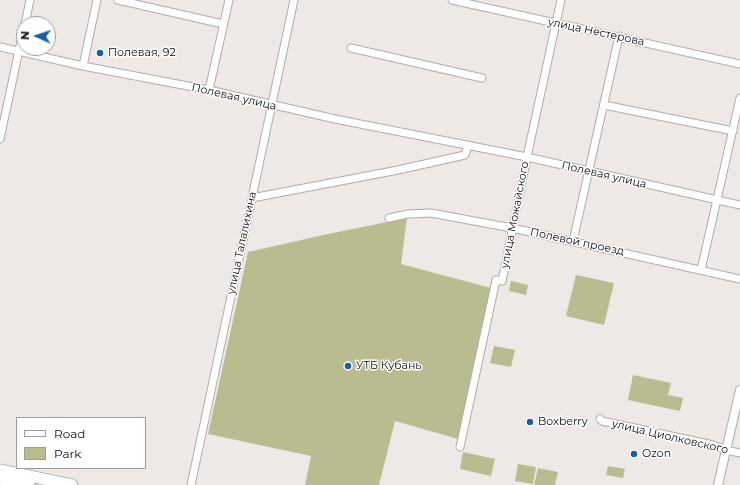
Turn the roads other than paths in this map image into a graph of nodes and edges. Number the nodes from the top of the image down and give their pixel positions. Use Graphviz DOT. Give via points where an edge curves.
graph roads {
  1 [pos="30,0"];
  2 [pos="97,0"];
  3 [pos="118,0"];
  4 [pos="229,0"];
  5 [pos="294,0"];
  6 [pos="452,0"];
  7 [pos="561,0"];
  8 [pos="27,16"];
  9 [pos="224,24"];
  10 [pos="556,24"];
  11 [pos="619,36"];
  12 [pos="0,47"];
  13 [pos="351,48"];
  14 [pos="16,50"];
  15 [pos="18,56"];
  16 [pos="40,56"];
  17 [pos="740,64"];
  18 [pos="82,66"];
  19 [pos="482,78"];
  20 [pos="209,90"];
  21 [pos="740,98"];
  22 [pos="271,105"];
  23 [pos="604,105"];
  24 [pos="2,117"];
  25 [pos="732,131"];
  26 [pos="0,139"];
  27 [pos="468,145"];
  28 [pos="527,157"];
  29 [pos="589,172"];
  30 [pos="252,198"];
  31 [pos="717,200"];
  32 [pos="740,205"];
  33 [pos="389,218"];
  34 [pos="512,228"];
  35 [pos="574,242"];
  36 [pos="701,270"];
  37 [pos="740,279"];
  38 [pos="740,390"];
  39 [pos="600,419"];
  40 [pos="460,447"];
  41 [pos="726,450"];
  42 [pos="740,453"];
  43 [pos="0,470"];
  44 [pos="0,479"];
  45 [pos="29,485"];
  46 [pos="72,485"];
  47 [pos="191,485"];
  48 [pos="718,485"];
  1 -- 8 [label="street"];
  2 -- 18 [label="street"];
  3 -- 9 [label="street"];
  4 -- 9 [label="street"];
  5 -- 22 [label="street, улица Талалихина"];
  6 -- 10 [label="street, улица Нестерова"];
  7 -- 10 [label="street, улица Можайского"];
  9 -- 20 [label="street"];
  10 -- 11 [label="street, улица Нестерова"];
  10 -- 28 [label="street, улица Можайского"];
  11 -- 17 [label="street, улица Нестерова"];
  11 -- 23 [label="street"];
  12 -- 14 [label="street, Полевая улица"];
  13 -- 19 [label="street"];
  15 -- 24 [label="street"];
  16 -- 18 [label="street, Полевая улица"];
  18 -- 20 [label="street, Полевая улица"];
  20 -- 22 [label="street, Полевая улица"];
  21 -- 25 [label="street"];
  22 -- 27 [label="street, Полевая улица"];
  22 -- 30 [label="street, улица Талалихина"];
  23 -- 25 [label="street"];
  23 -- 29 [label="street"];
  24 -- 26 [label="street"];
  25 -- 31 [label="street"];
  27 -- 28 [label="street, Полевая улица"];
  27 -- 30 [label="street" via="465,155"];
  28 -- 29 [label="street, Полевая улица"];
  28 -- 34 [label="street, улица Можайского"];
  29 -- 31 [label="street, Полевая улица"];
  29 -- 35 [label="street"];
  30 -- 47 [label="street, улица Талалихина"];
  31 -- 32 [label="street, Полевая улица"];
  31 -- 36 [label="street"];
  33 -- 34 [label="street, Полевой проезд" via="431,213"];
  34 -- 35 [label="street, Полевой проезд"];
  34 -- 40 [label="street, улица Можайского" via="502,281 496,280"];
  35 -- 36 [label="street, Полевой проезд"];
  36 -- 37 [label="street, Полевой проезд"];
  38 -- 41 [label="street"];
  39 -- 41 [label="street, улица Циолковского"];
  41 -- 42 [label="street, улица Циолковского"];
  41 -- 48 [label="street"];
  43 -- 46 [label="main road"];
  44 -- 45 [label="main road"];
}
